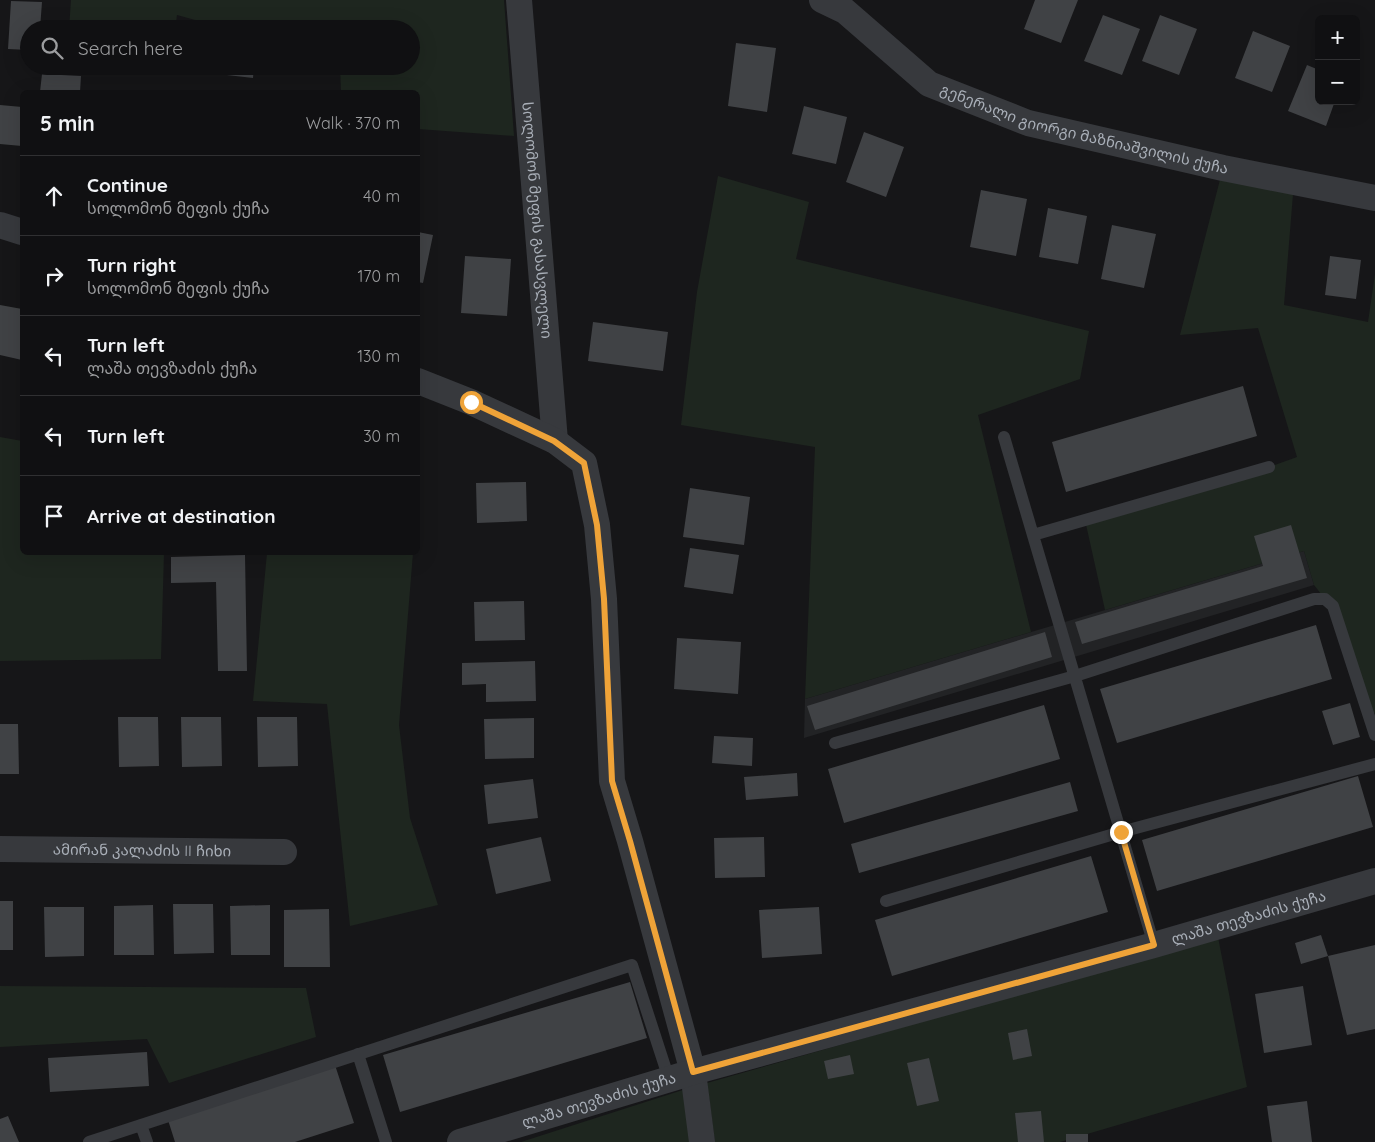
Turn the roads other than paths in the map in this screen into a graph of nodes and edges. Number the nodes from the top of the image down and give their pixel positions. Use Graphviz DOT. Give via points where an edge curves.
graph roads {
  1 [pos="518,0"];
  2 [pos="822,0"];
  3 [pos="1375,198"];
  4 [pos="0,225"];
  5 [pos="20,231"];
  6 [pos="420,382"];
  7 [pos="1004,437"];
  8 [pos="554,441"];
  9 [pos="1269,467"];
  10 [pos="1033,535"];
  11 [pos="1075,676"];
  12 [pos="1375,736"];
  13 [pos="834,743"];
  14 [pos="1375,764"];
  15 [pos="1121,832"];
  16 [pos="0,849"];
  17 [pos="284,852"];
  18 [pos="1375,882"];
  19 [pos="886,901"];
  20 [pos="1154,945"];
  21 [pos="358,1054"];
  22 [pos="681,1075"];
  23 [pos="141,1125"];
  24 [pos="89,1142"];
  25 [pos="146,1142"];
  26 [pos="386,1142"];
  27 [pos="460,1142"];
  28 [pos="702,1142"];
  1 -- 8 [label="street, სოლომონ მეფის გასასვლელი"];
  2 -- 3 [label="street, გენერალი გიორგი მაზნიაშვილის ქუჩა" via="845,11 930,84 1028,123 1223,168"];
  4 -- 5 [label="street"];
  6 -- 8 [label="street"];
  7 -- 10 [label="lane"];
  8 -- 22 [label="street" via="584,463 597,525 604,599 612,781 630,841"];
  9 -- 10 [label="lane"];
  10 -- 11 [label="lane"];
  11 -- 12 [label="lane" via="1314,599 1325,600 1333,606"];
  11 -- 13 [label="lane"];
  11 -- 15 [label="lane"];
  14 -- 15 [label="lane"];
  15 -- 19 [label="lane"];
  15 -- 20 [label="lane"];
  16 -- 17 [label="street, ამირან კალაძის II ჩიხი"];
  18 -- 20 [label="street, ლაშა თევზაძის ქუჩა"];
  20 -- 22 [label="street, ლაშა თევზაძის ქუჩა"];
  21 -- 22 [label="lane" via="632,965"];
  21 -- 23 [label="lane"];
  21 -- 26 [label="lane"];
  22 -- 27 [label="street, ლაშა თევზაძის ქუჩა"];
  22 -- 28 [label="street"];
  23 -- 24 [label="lane"];
  23 -- 25 [label="lane"];
}
